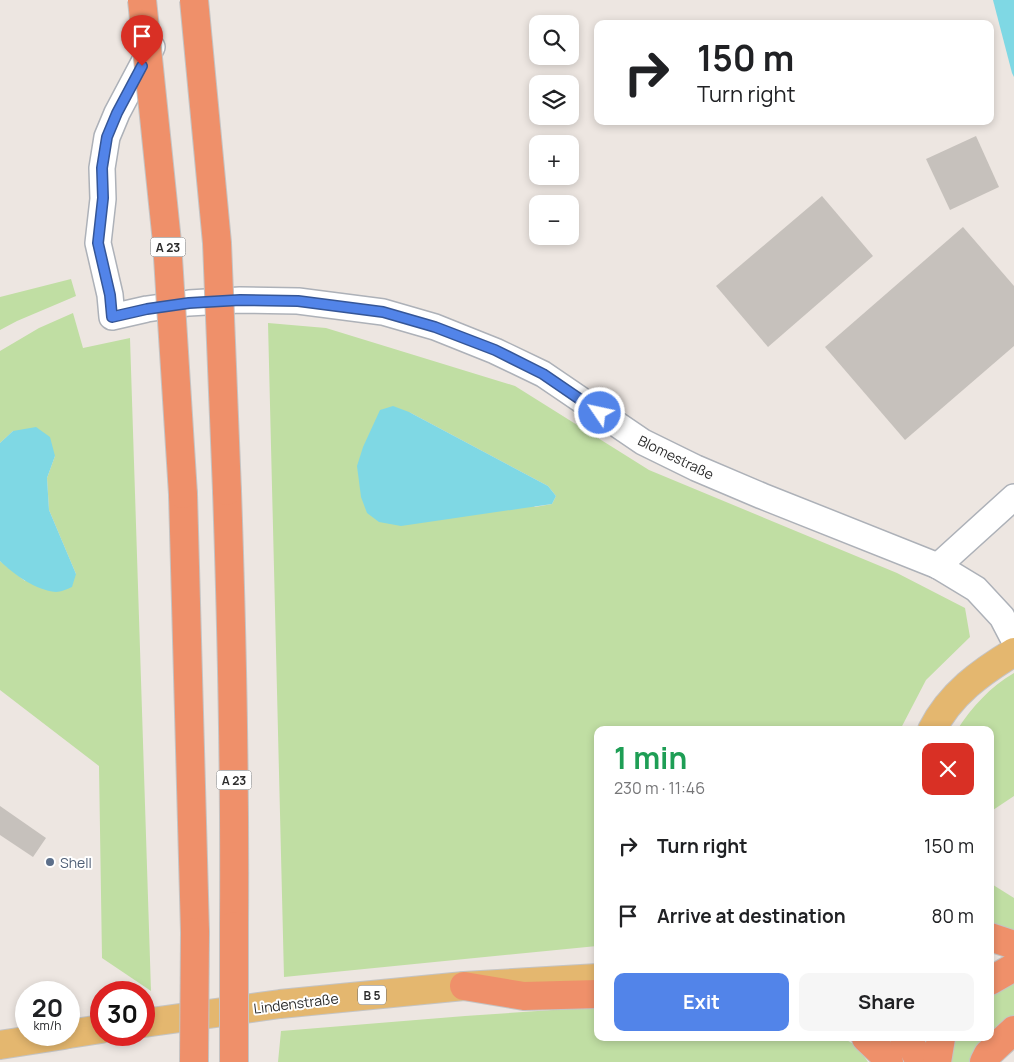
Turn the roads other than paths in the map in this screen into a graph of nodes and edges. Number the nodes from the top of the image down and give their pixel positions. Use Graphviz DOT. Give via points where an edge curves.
graph roads {
  1 [pos="142,0"];
  2 [pos="154,0"];
  3 [pos="194,0"];
  4 [pos="1014,497"];
  5 [pos="938,566"];
  6 [pos="1014,640"];
  7 [pos="1014,652"];
  8 [pos="935,726"];
  9 [pos="994,938"];
  10 [pos="1014,945"];
  11 [pos="594,978"];
  12 [pos="464,986"];
  13 [pos="594,994"];
  14 [pos="155,1022"];
  15 [pos="1014,1030"];
  16 [pos="869,1041"];
  17 [pos="906,1041"];
  18 [pos="940,1041"];
  19 [pos="15,1043"];
  20 [pos="0,1045"];
  21 [pos="194,1062"];
  22 [pos="234,1062"];
  23 [pos="889,1062"];
  24 [pos="920,1062"];
  25 [pos="937,1062"];
  26 [pos="984,1062"];
  1 -- 21 [label="highway, A 23, bridge" via="167,242 183,494 195,932"];
  2 -- 5 [label="street, Blomestraße" via="159,36 117,113 107,137 103,160 98,243 112,317 189,303 298,301 383,312 435,327 495,350 543,374 643,442 696,468"];
  3 -- 22 [label="highway, A 23, bridge" via="217,244 227,491 235,823"];
  4 -- 5 [label="street"];
  5 -- 6 [label="street, Blomestraße" via="976,589 1002,617"];
  7 -- 8 [label="main road" via="984,670 953,699"];
  9 -- 10 [label="highway"];
  11 -- 12 [label="main road, Lindenstraße / B 5"];
  12 -- 13 [label="highway" via="524,996"];
  12 -- 14 [label="main road, Lindenstraße / B 5" via="280,1004"];
  15 -- 26 [label="highway" via="988,1054"];
  16 -- 23 [label="highway"];
  17 -- 24 [label="highway"];
  18 -- 25 [label="highway"];
  19 -- 20 [label="main road"];
}
